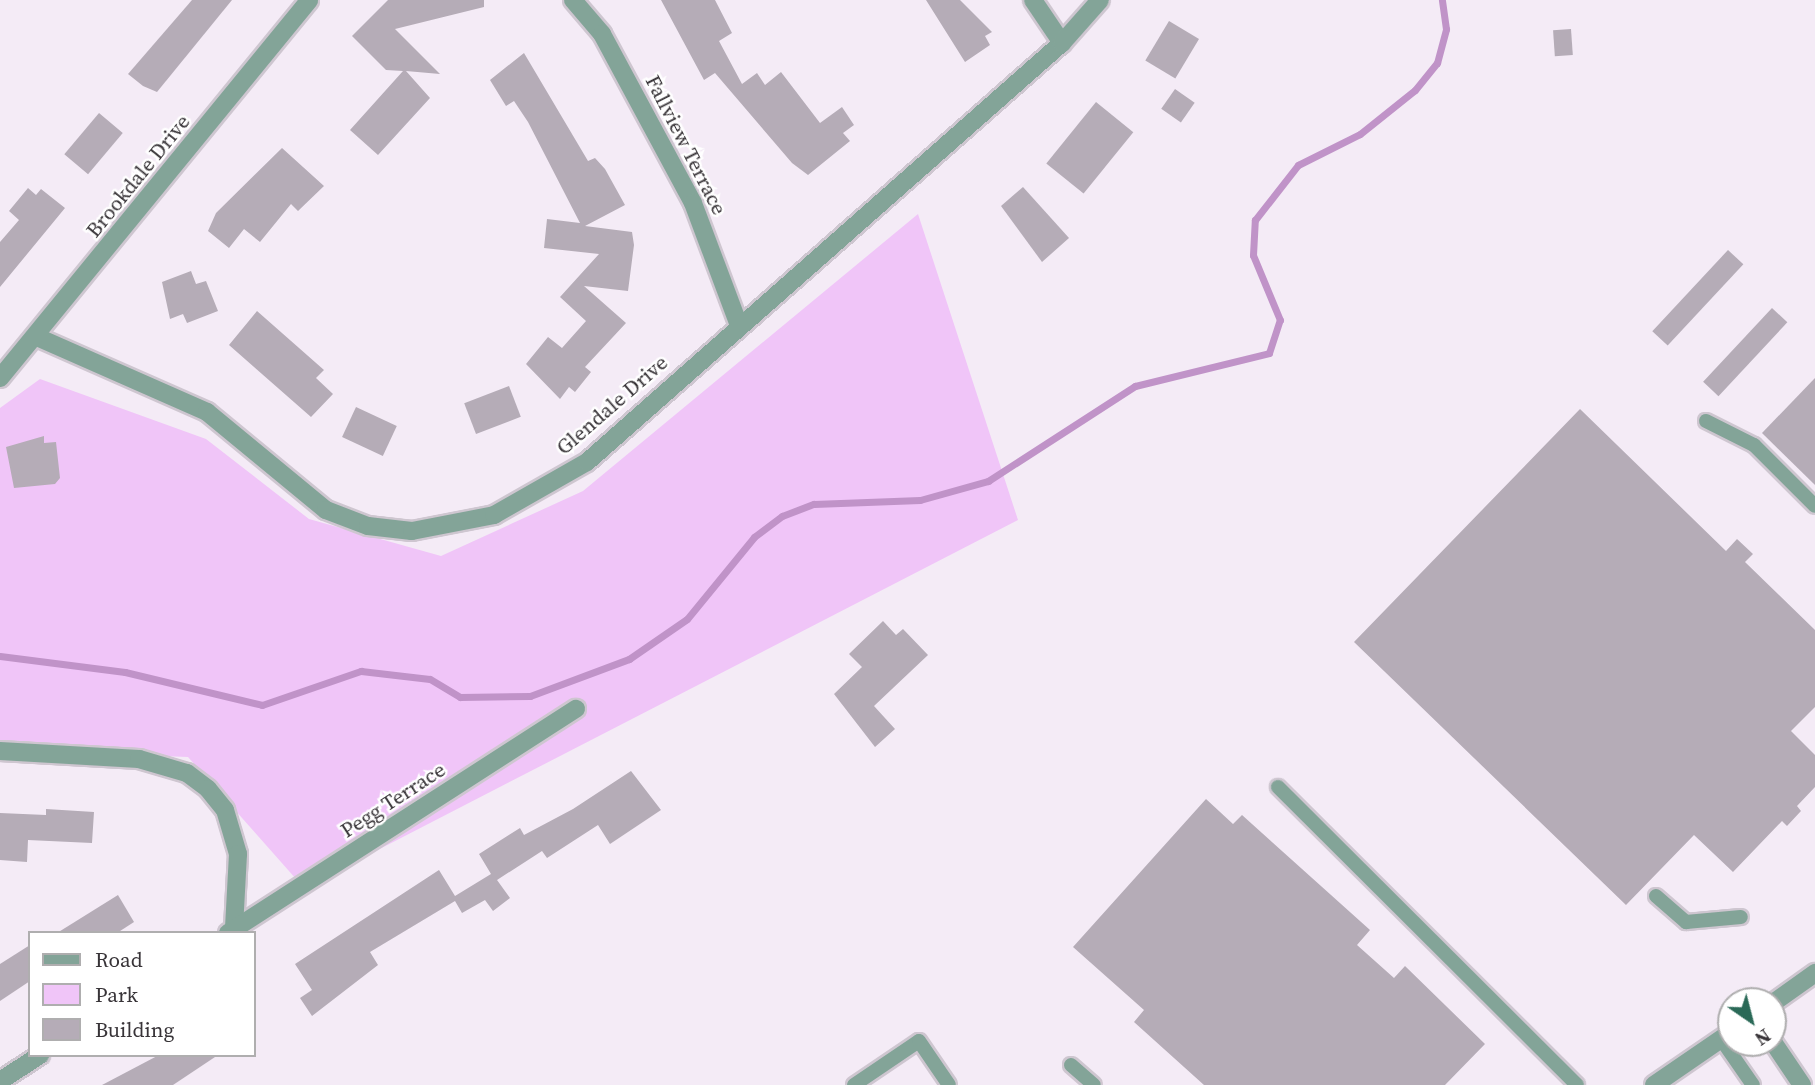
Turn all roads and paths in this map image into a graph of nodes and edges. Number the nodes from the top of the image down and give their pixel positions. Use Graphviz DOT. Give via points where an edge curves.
graph roads {
  1 [pos="309,0"];
  2 [pos="573,0"];
  3 [pos="1033,0"];
  4 [pos="1100,0"];
  5 [pos="1062,43"];
  6 [pos="738,323"];
  7 [pos="37,337"];
  8 [pos="0,378"];
  9 [pos="1706,421"];
  10 [pos="1815,506"];
  11 [pos="576,709"];
  12 [pos="0,751"];
  13 [pos="1278,787"];
  14 [pos="1656,896"];
  15 [pos="1741,917"];
  16 [pos="231,931"];
  17 [pos="1815,973"];
  18 [pos="1787,993"];
  19 [pos="1717,1041"];
  20 [pos="37,1057"];
  21 [pos="1738,1057"];
  22 [pos="1783,1057"];
  23 [pos="1071,1065"];
  24 [pos="0,1082"];
  25 [pos="854,1085"];
  26 [pos="949,1085"];
  27 [pos="1094,1085"];
  28 [pos="1577,1085"];
  29 [pos="1654,1085"];
  30 [pos="1753,1085"];
  31 [pos="1802,1085"];
  1 -- 7 [label="street, Brookdale Drive"];
  2 -- 6 [label="street, Fallview Terrace" via="603,34 693,203"];
  3 -- 5 [label="street"];
  4 -- 5 [label="street, Glendale Drive"];
  5 -- 6 [label="street, Glendale Drive"];
  6 -- 7 [label="street, Glendale Drive" via="587,462 538,494 494,515 412,531 368,526 326,510 207,412"];
  7 -- 8 [label="street, Brookdale Drive"];
  9 -- 10 [label="lane" via="1754,445"];
  11 -- 16 [label="street, Pegg Terrace"];
  12 -- 16 [label="street" via="139,759 187,773 208,789 225,810 238,854"];
  13 -- 28 [label="lane"];
  14 -- 15 [label="lane" via="1686,922"];
  17 -- 18 [label="street"];
  19 -- 29 [label="street"];
  20 -- 24 [label="street"];
  21 -- 30 [label="lane"];
  22 -- 31 [label="street"];
  23 -- 27 [label="lane"];
  25 -- 26 [label="lane" via="919,1041"];
}
